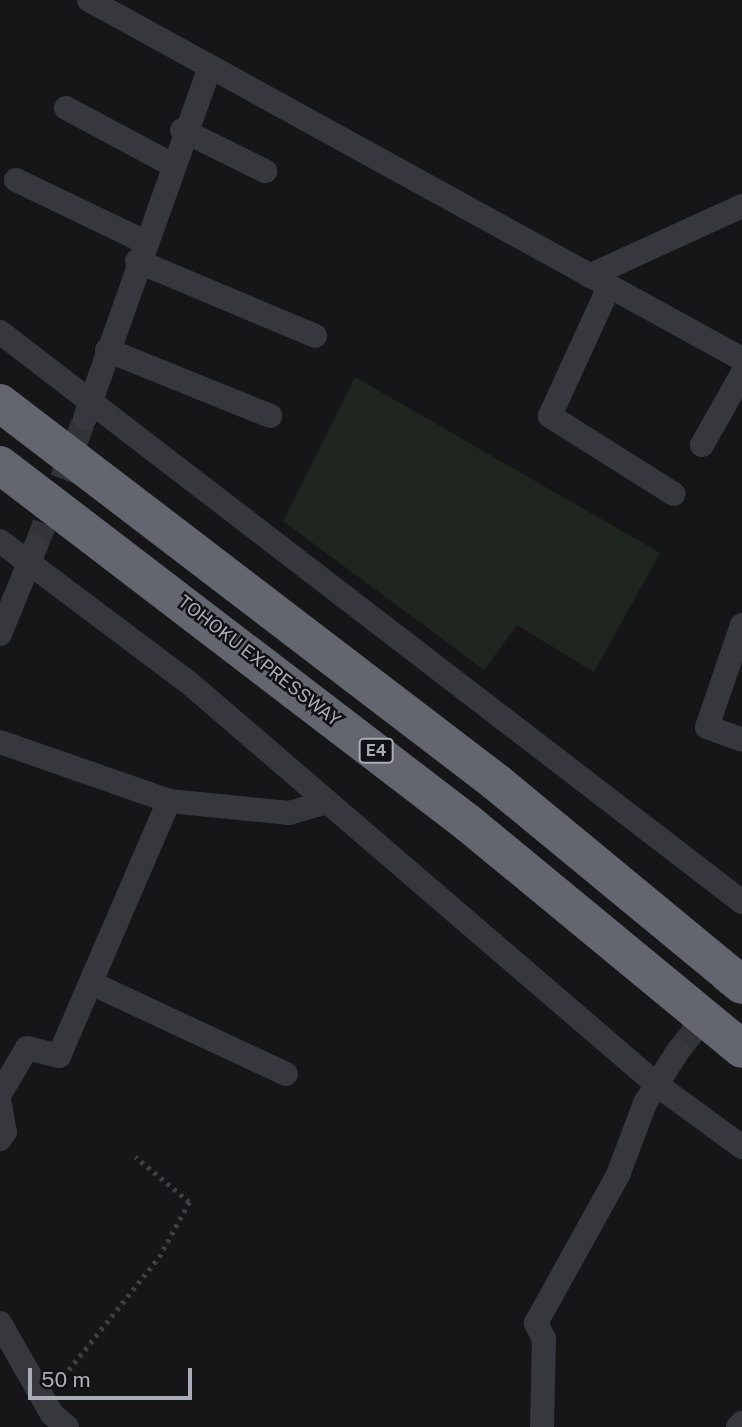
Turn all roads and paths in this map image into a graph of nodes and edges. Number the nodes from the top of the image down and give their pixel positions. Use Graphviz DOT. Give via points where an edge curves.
graph roads {
  1 [pos="89,0"];
  2 [pos="210,67"];
  3 [pos="66,108"];
  4 [pos="182,130"];
  5 [pos="171,164"];
  6 [pos="265,170"];
  7 [pos="16,180"];
  8 [pos="742,206"];
  9 [pos="140,251"];
  10 [pos="599,282"];
  11 [pos="0,332"];
  12 [pos="315,336"];
  13 [pos="107,349"];
  14 [pos="742,359"];
  15 [pos="742,373"];
  16 [pos="0,403"];
  17 [pos="88,409"];
  18 [pos="270,416"];
  19 [pos="702,445"];
  20 [pos="0,465"];
  21 [pos="674,494"];
  22 [pos="0,541"];
  23 [pos="32,554"];
  24 [pos="742,625"];
  25 [pos="0,634"];
  26 [pos="742,740"];
  27 [pos="0,742"];
  28 [pos="169,801"];
  29 [pos="327,802"];
  30 [pos="742,902"];
  31 [pos="91,983"];
  32 [pos="742,985"];
  33 [pos="742,1049"];
  34 [pos="678,1051"];
  35 [pos="286,1073"];
  36 [pos="656,1084"];
  37 [pos="0,1094"];
  38 [pos="0,1105"];
  39 [pos="0,1139"];
  40 [pos="742,1147"];
  41 [pos="135,1157"];
  42 [pos="0,1323"];
  43 [pos="54,1417"];
  44 [pos="742,1423"];
  45 [pos="541,1427"];
  46 [pos="738,1427"];
  1 -- 2 [label="street"];
  2 -- 4 [label="street"];
  2 -- 10 [label="street"];
  3 -- 5 [label="street"];
  4 -- 5 [label="street"];
  4 -- 6 [label="street"];
  5 -- 9 [label="street"];
  7 -- 9 [label="street"];
  8 -- 10 [label="street"];
  9 -- 12 [label="street"];
  9 -- 13 [label="street"];
  10 -- 14 [label="street"];
  10 -- 21 [label="street" via="551,416"];
  11 -- 17 [label="street"];
  13 -- 17 [label="street"];
  13 -- 18 [label="street"];
  15 -- 19 [label="street"];
  16 -- 32 [label="highway" via="453,748"];
  17 -- 30 [label="street"];
  20 -- 33 [label="highway, TOHOKU EXPRESSWAY / E4" via="468,823"];
  22 -- 23 [label="street"];
  23 -- 25 [label="street"];
  23 -- 29 [label="street"];
  24 -- 26 [label="street" via="707,727"];
  27 -- 28 [label="street"];
  28 -- 29 [label="street" via="289,813"];
  28 -- 31 [label="street"];
  29 -- 36 [label="street"];
  31 -- 35 [label="street"];
  31 -- 37 [label="street" via="59,1056 27,1048"];
  34 -- 36 [label="street"];
  36 -- 40 [label="street"];
  36 -- 45 [label="street" via="618,1175 536,1323 544,1339"];
  38 -- 39 [label="street" via="5,1132"];
  41 -- 43 [label="path" via="188,1202 159,1257"];
  42 -- 43 [label="street"];
  44 -- 46 [label="street"];
}
